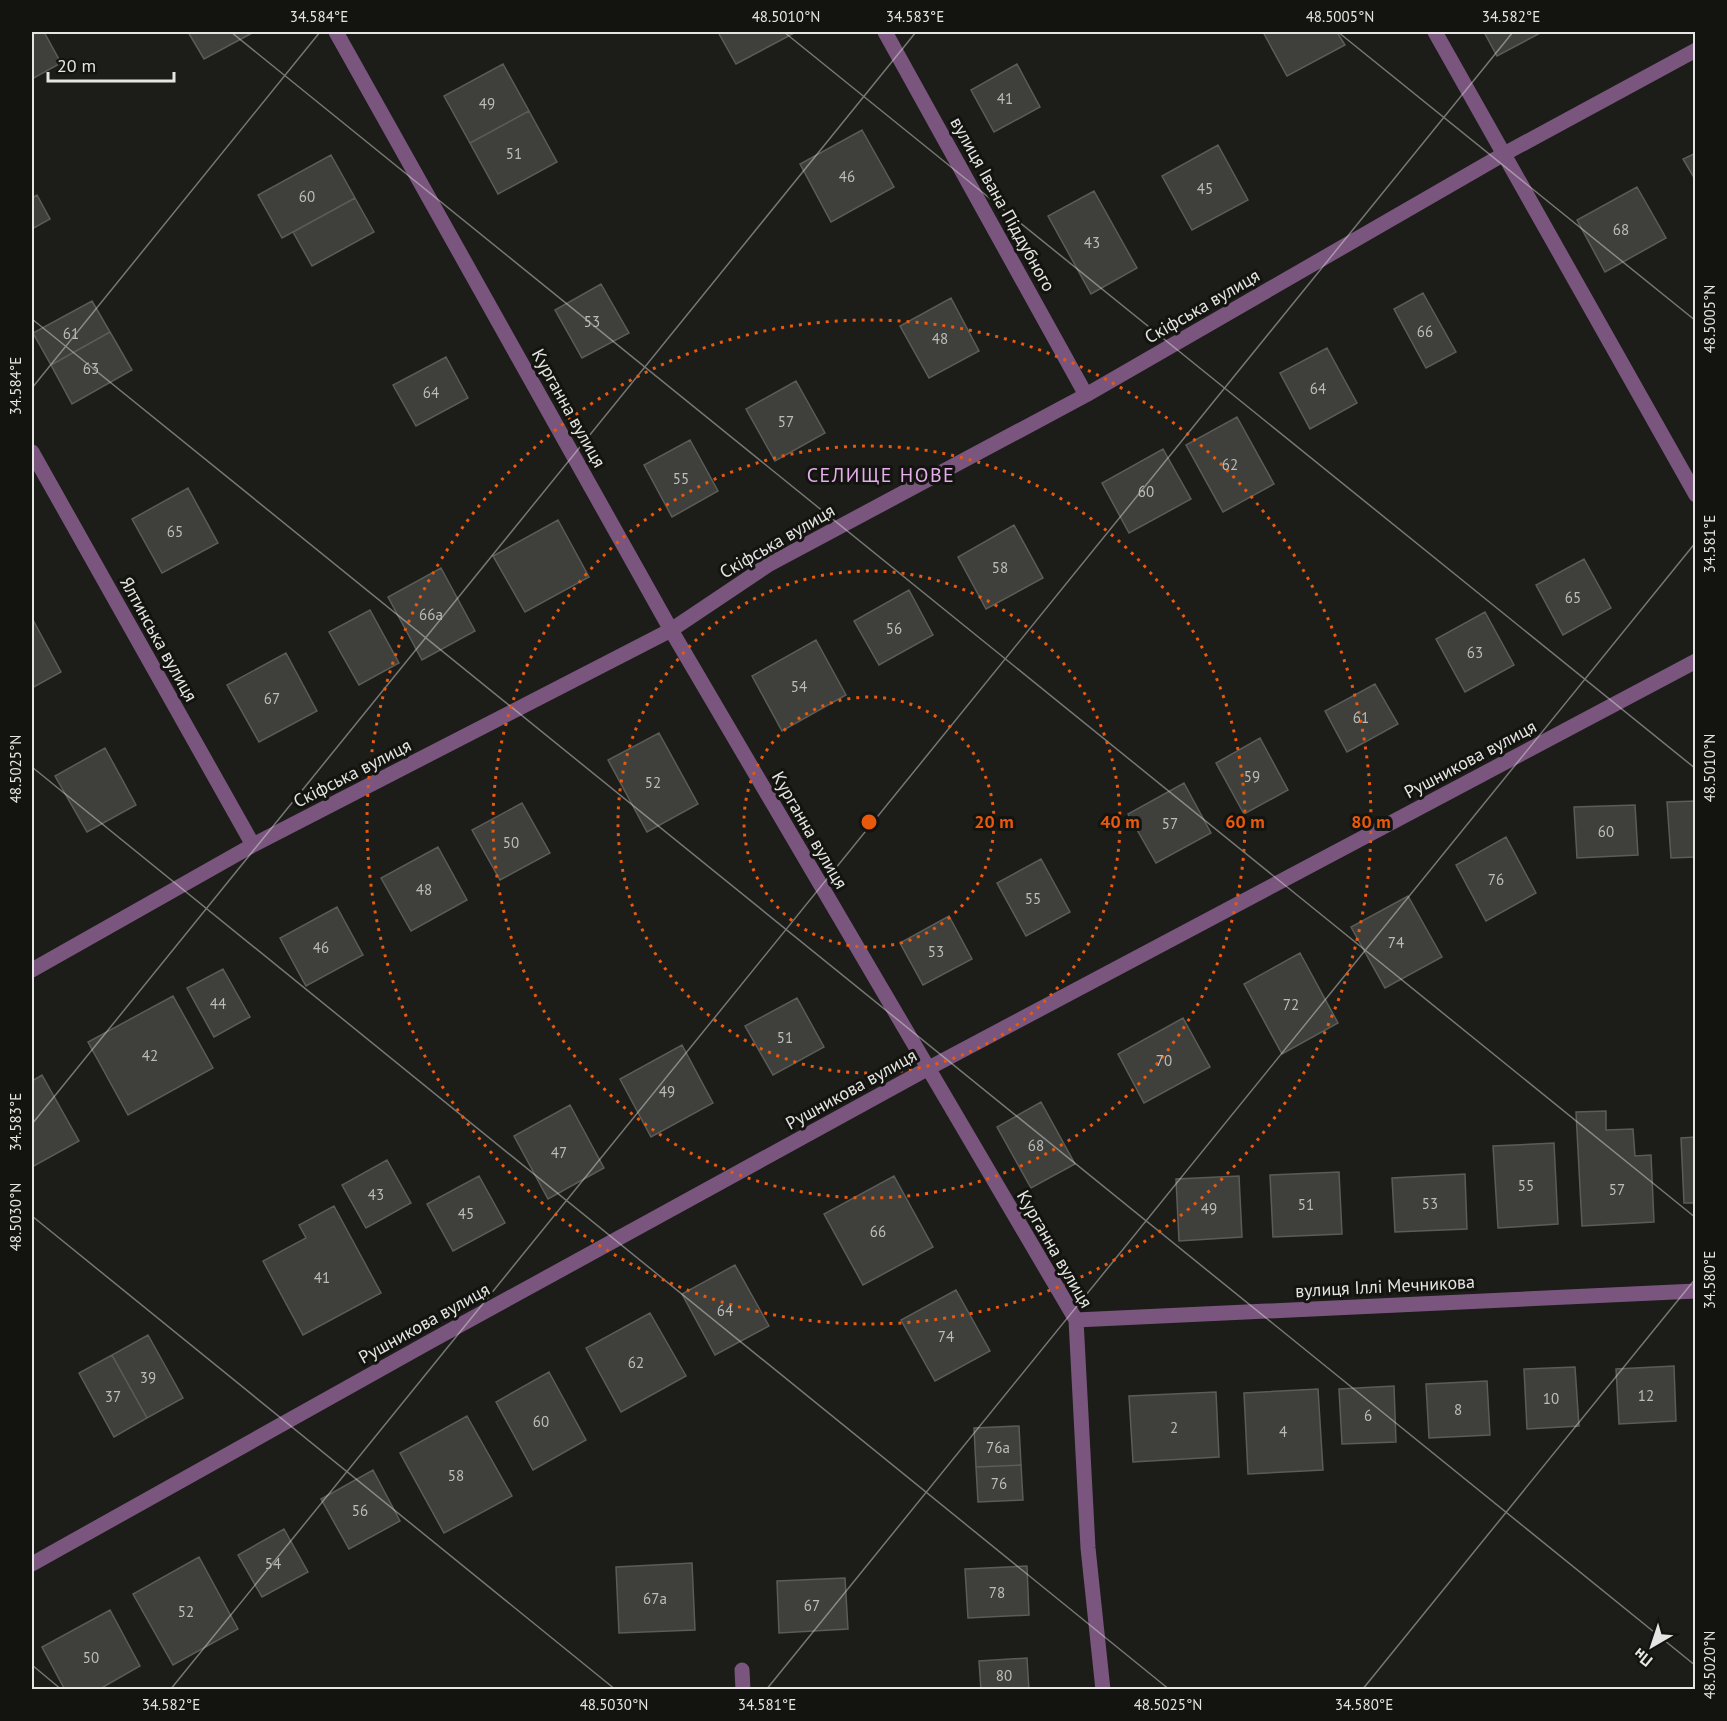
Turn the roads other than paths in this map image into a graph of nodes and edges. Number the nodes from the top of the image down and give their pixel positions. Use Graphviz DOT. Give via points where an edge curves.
graph roads {
  1 [pos="336,32"];
  2 [pos="885,32"];
  3 [pos="1435,32"];
  4 [pos="1695,50"];
  5 [pos="1504,154"];
  6 [pos="1086,395"];
  7 [pos="32,452"];
  8 [pos="1695,495"];
  9 [pos="671,630"];
  10 [pos="1695,661"];
  11 [pos="253,845"];
  12 [pos="32,970"];
  13 [pos="927,1069"];
  14 [pos="1695,1291"];
  15 [pos="1076,1320"];
  16 [pos="32,1564"];
  17 [pos="742,1670"];
  18 [pos="743,1689"];
  19 [pos="1103,1689"];
  1 -- 9 [label="street, Курганна вулиця"];
  2 -- 6 [label="street, вулиця Івана Піддубного"];
  3 -- 5 [label="street"];
  4 -- 5 [label="street, Скіфська вулиця"];
  5 -- 6 [label="street, Скіфська вулиця"];
  5 -- 8 [label="street"];
  6 -- 9 [label="street, Скіфська вулиця" via="768,565"];
  7 -- 11 [label="street, Ялтинська вулиця"];
  9 -- 11 [label="street, Скіфська вулиця"];
  9 -- 13 [label="street, Курганна вулиця"];
  10 -- 13 [label="street, Рушникова вулиця"];
  11 -- 12 [label="street, Скіфська вулиця"];
  13 -- 15 [label="street, Курганна вулиця"];
  13 -- 16 [label="street, Рушникова вулиця"];
  14 -- 15 [label="street, вулиця Іллі Мечникова"];
  15 -- 19 [label="street, Курганна вулиця" via="1088,1548"];
  17 -- 18 [label="street"];
}
